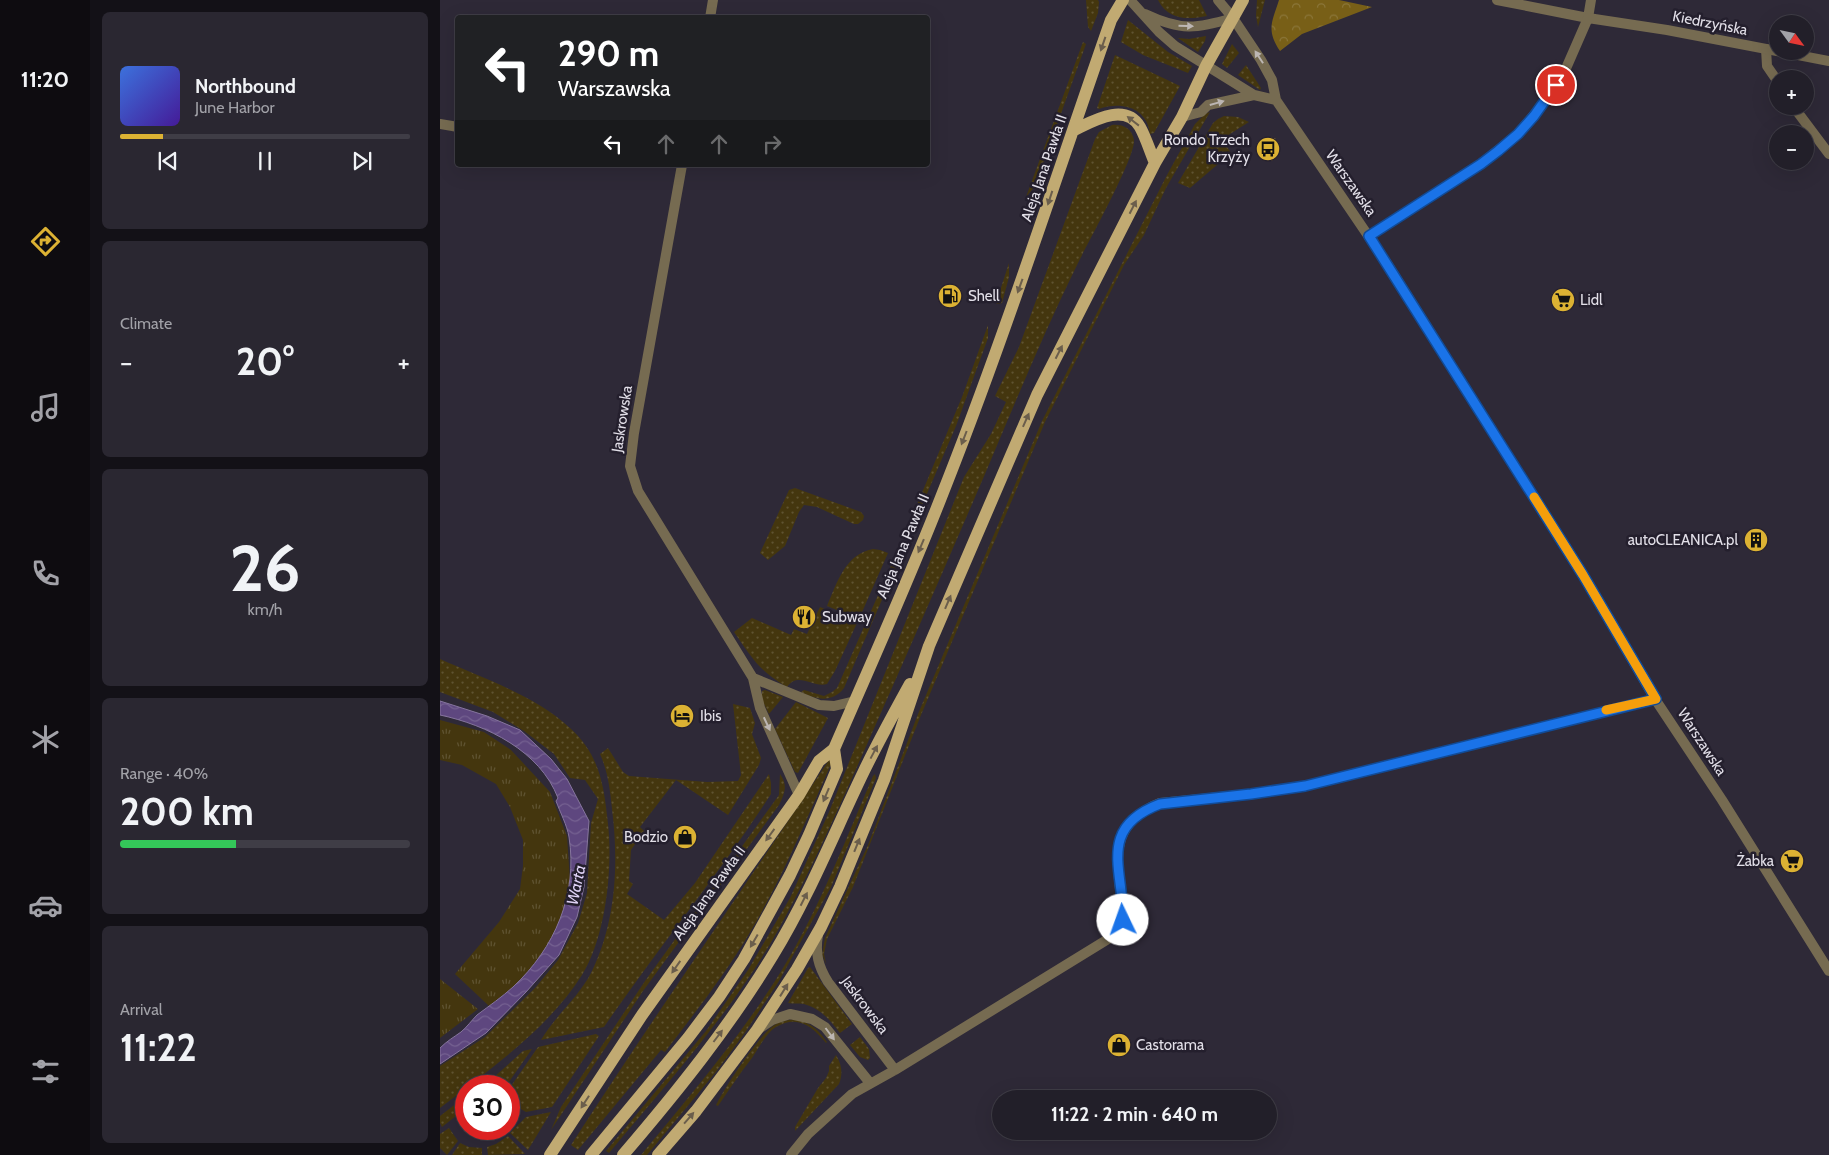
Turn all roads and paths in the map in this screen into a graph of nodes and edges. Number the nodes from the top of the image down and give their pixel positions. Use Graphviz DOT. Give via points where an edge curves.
graph roads {
  1 [pos="713,0"];
  2 [pos="1123,0"];
  3 [pos="1130,0"];
  4 [pos="1218,0"];
  5 [pos="1243,0"];
  6 [pos="1497,0"];
  7 [pos="1591,0"];
  8 [pos="1140,12"];
  9 [pos="710,15"];
  10 [pos="1233,18"];
  11 [pos="1588,18"];
  12 [pos="1766,49"];
  13 [pos="1829,61"];
  14 [pos="1206,66"];
  15 [pos="1770,70"];
  16 [pos="1254,95"];
  17 [pos="1276,100"];
  18 [pos="1800,115"];
  19 [pos="1182,117"];
  20 [pos="440,124"];
  21 [pos="455,126"];
  22 [pos="1074,130"];
  23 [pos="1829,154"];
  24 [pos="1155,163"];
  25 [pos="680,167"];
  26 [pos="1369,236"];
  27 [pos="930,646"];
  28 [pos="754,678"];
  29 [pos="1656,699"];
  30 [pos="855,701"];
  31 [pos="834,749"];
  32 [pos="799,795"];
  33 [pos="821,927"];
  34 [pos="1829,971"];
  35 [pos="757,1030"];
  36 [pos="895,1070"];
  37 [pos="870,1083"];
  38 [pos="550,1155"];
  39 [pos="591,1155"];
  40 [pos="623,1155"];
  41 [pos="658,1155"];
  42 [pos="792,1155"];
  1 -- 9 [label="street"];
  2 -- 22 [label="main road, Aleja Jana Pawła II, one-way" via="1111,20"];
  3 -- 8 [label="street"];
  4 -- 10 [label="street, Warszawska"];
  5 -- 10 [label="main road"];
  6 -- 11 [label="street, Kiedrzyńska"];
  7 -- 11 [label="street"];
  8 -- 10 [label="street, one-way" via="1163,22 1190,27"];
  8 -- 14 [label="street" via="1175,46"];
  10 -- 14 [label="main road"];
  17 -- 10 [label="street, Warszawska, one-way" via="1272,80"];
  11 -- 12 [label="street, Kiedrzyńska"];
  11 -- 26 [label="street" via="1564,73 1518,134 1481,164"];
  12 -- 13 [label="street, Kiedrzyńska"];
  12 -- 15 [label="street"];
  14 -- 16 [label="street"];
  14 -- 19 [label="main road"];
  16 -- 17 [label="street"];
  19 -- 16 [label="street, one-way" via="1201,112 1208,105"];
  17 -- 26 [label="street, Warszawska"];
  18 -- 23 [label="street"];
  19 -- 24 [label="main road"];
  20 -- 21 [label="street"];
  24 -- 22 [label="main road, one-way" via="1140,128 1125,115 1108,115"];
  22 -- 30 [label="main road, Aleja Jana Pawła II, one-way" via="1034,249 940,501"];
  27 -- 24 [label="main road, one-way" via="1037,396"];
  25 -- 28 [label="street, Jaskrowska" via="630,466 638,491"];
  26 -- 29 [label="street, Warszawska" via="1583,575"];
  33 -- 27 [label="main road, one-way" via="884,780"];
  40 -- 27 [label="main road, one-way" via="743,1003 774,954"];
  28 -- 30 [label="street" via="819,705 834,706"];
  28 -- 32 [label="street, Jaskrowska, one-way" via="760,708"];
  29 -- 34 [label="street, Warszawska"];
  29 -- 36 [label="street" via="1305,786 1160,804 1146,809 1124,830 1118,845 1123,920 1113,936"];
  30 -- 31 [label="main road, Aleja Jana Pawła II"];
  31 -- 32 [label="main road, Aleja Jana Pawła II" via="819,761"];
  31 -- 39 [label="main road, one-way" via="837,769 809,835 744,959 670,1060"];
  32 -- 38 [label="main road, Aleja Jana Pawła II, one-way" via="642,1016"];
  35 -- 33 [label="main road, one-way"];
  33 -- 36 [label="street, Jaskrowska" via="816,952 821,970"];
  35 -- 37 [label="street, one-way" via="781,1016 812,1019 824,1027"];
  41 -- 35 [label="main road, one-way"];
  36 -- 37 [label="street"];
  37 -- 42 [label="street" via="839,1105 808,1134"];
}
